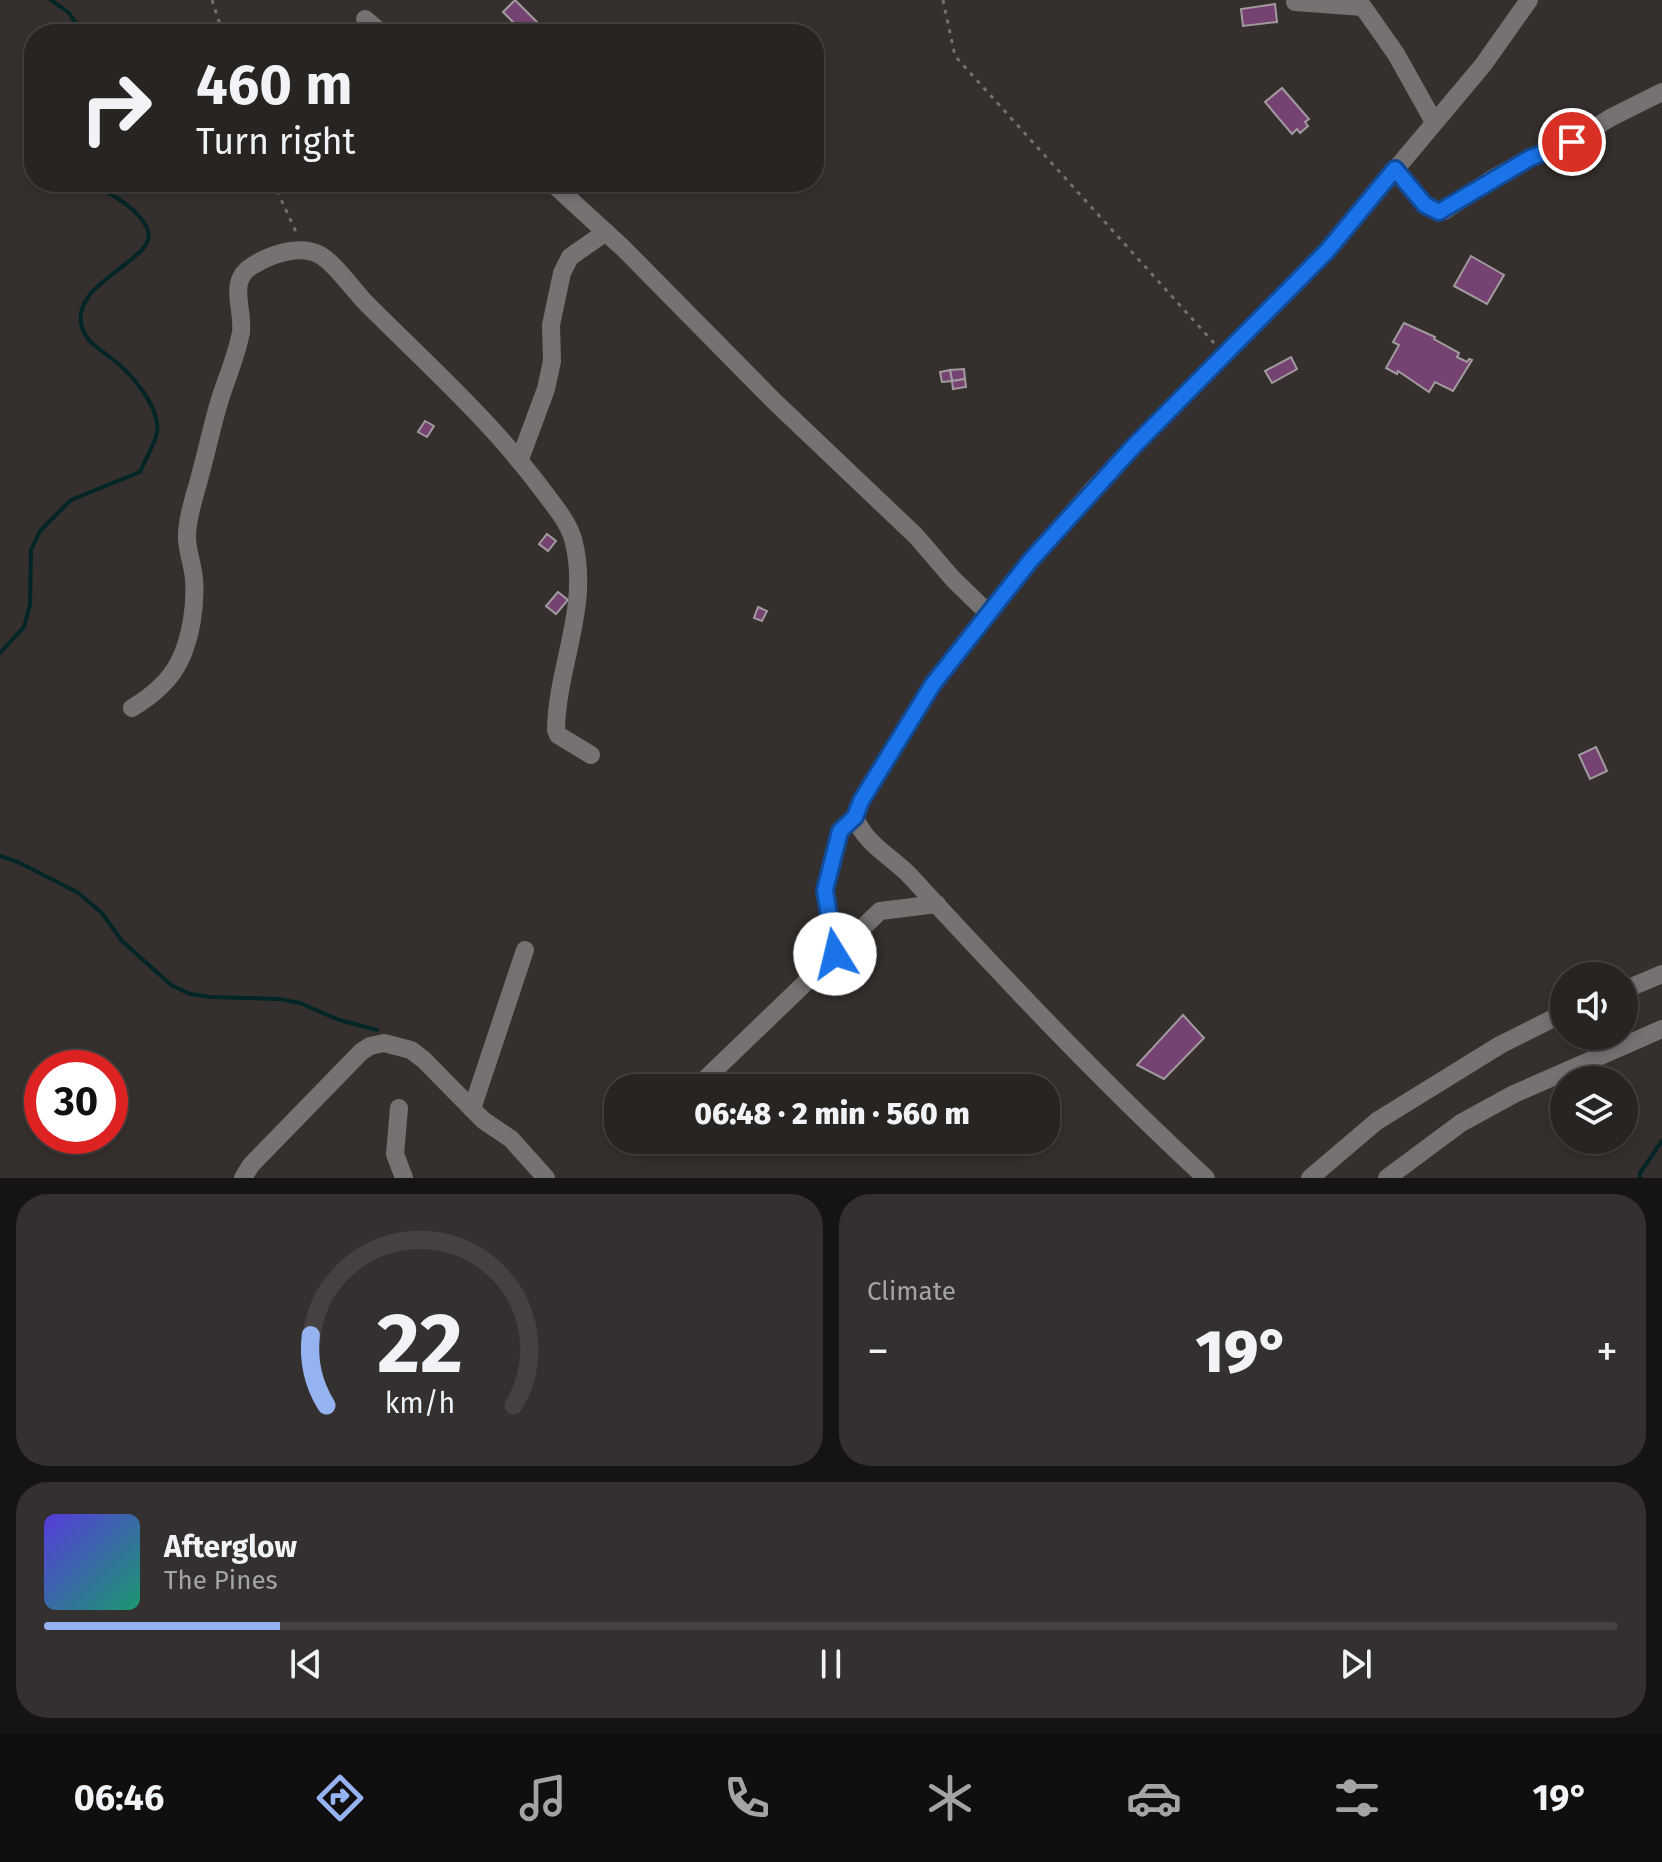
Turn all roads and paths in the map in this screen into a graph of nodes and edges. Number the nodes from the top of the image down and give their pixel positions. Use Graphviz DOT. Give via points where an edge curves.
graph roads {
  1 [pos="212,0"];
  2 [pos="943,0"];
  3 [pos="1529,0"];
  4 [pos="1295,2"];
  5 [pos="365,19"];
  6 [pos="220,24"];
  7 [pos="371,24"];
  8 [pos="1662,92"];
  9 [pos="1434,122"];
  10 [pos="1395,169"];
  11 [pos="277,192"];
  12 [pos="562,192"];
  13 [pos="606,232"];
  14 [pos="303,249"];
  15 [pos="1225,354"];
  16 [pos="520,459"];
  17 [pos="988,613"];
  18 [pos="132,708"];
  19 [pos="591,755"];
  20 [pos="855,817"];
  21 [pos="937,904"];
  22 [pos="525,950"];
  23 [pos="835,954"];
  24 [pos="1662,974"];
  25 [pos="1638,984"];
  26 [pos="1550,1020"];
  27 [pos="1662,1029"];
  28 [pos="711,1074"];
  29 [pos="399,1108"];
  30 [pos="472,1109"];
  31 [pos="243,1178"];
  32 [pos="404,1178"];
  33 [pos="546,1178"];
  34 [pos="1206,1178"];
  35 [pos="1310,1178"];
  36 [pos="1387,1178"];
  1 -- 6 [label="path"];
  2 -- 15 [label="path" via="955,56"];
  3 -- 9 [label="street"];
  4 -- 9 [label="street" via="1363,7"];
  5 -- 7 [label="street"];
  8 -- 10 [label="street" via="1504,172 1444,211 1425,205"];
  9 -- 10 [label="street"];
  10 -- 15 [label="street" via="1327,251"];
  11 -- 14 [label="path"];
  12 -- 13 [label="street"];
  13 -- 16 [label="street" via="570,257 562,273 546,389"];
  13 -- 17 [label="street"];
  14 -- 16 [label="street" via="322,256"];
  14 -- 18 [label="street" via="252,265 241,274 241,330 190,516 187,538 194,599 189,629 180,661 166,681"];
  15 -- 17 [label="street" via="1095,487"];
  16 -- 19 [label="street" via="572,537 579,602 556,730"];
  17 -- 20 [label="street" via="933,684"];
  20 -- 21 [label="street" via="860,831"];
  20 -- 23 [label="street" via="840,831 825,890"];
  21 -- 23 [label="street" via="880,911"];
  21 -- 34 [label="street" via="1145,1122"];
  22 -- 30 [label="street"];
  23 -- 28 [label="street"];
  24 -- 25 [label="street"];
  26 -- 35 [label="street" via="1377,1121"];
  27 -- 36 [label="street" via="1514,1094 1461,1123"];
  29 -- 32 [label="street" via="395,1154"];
  30 -- 31 [label="street" via="411,1050 384,1043 370,1046"];
  30 -- 33 [label="street" via="511,1139"];
}
